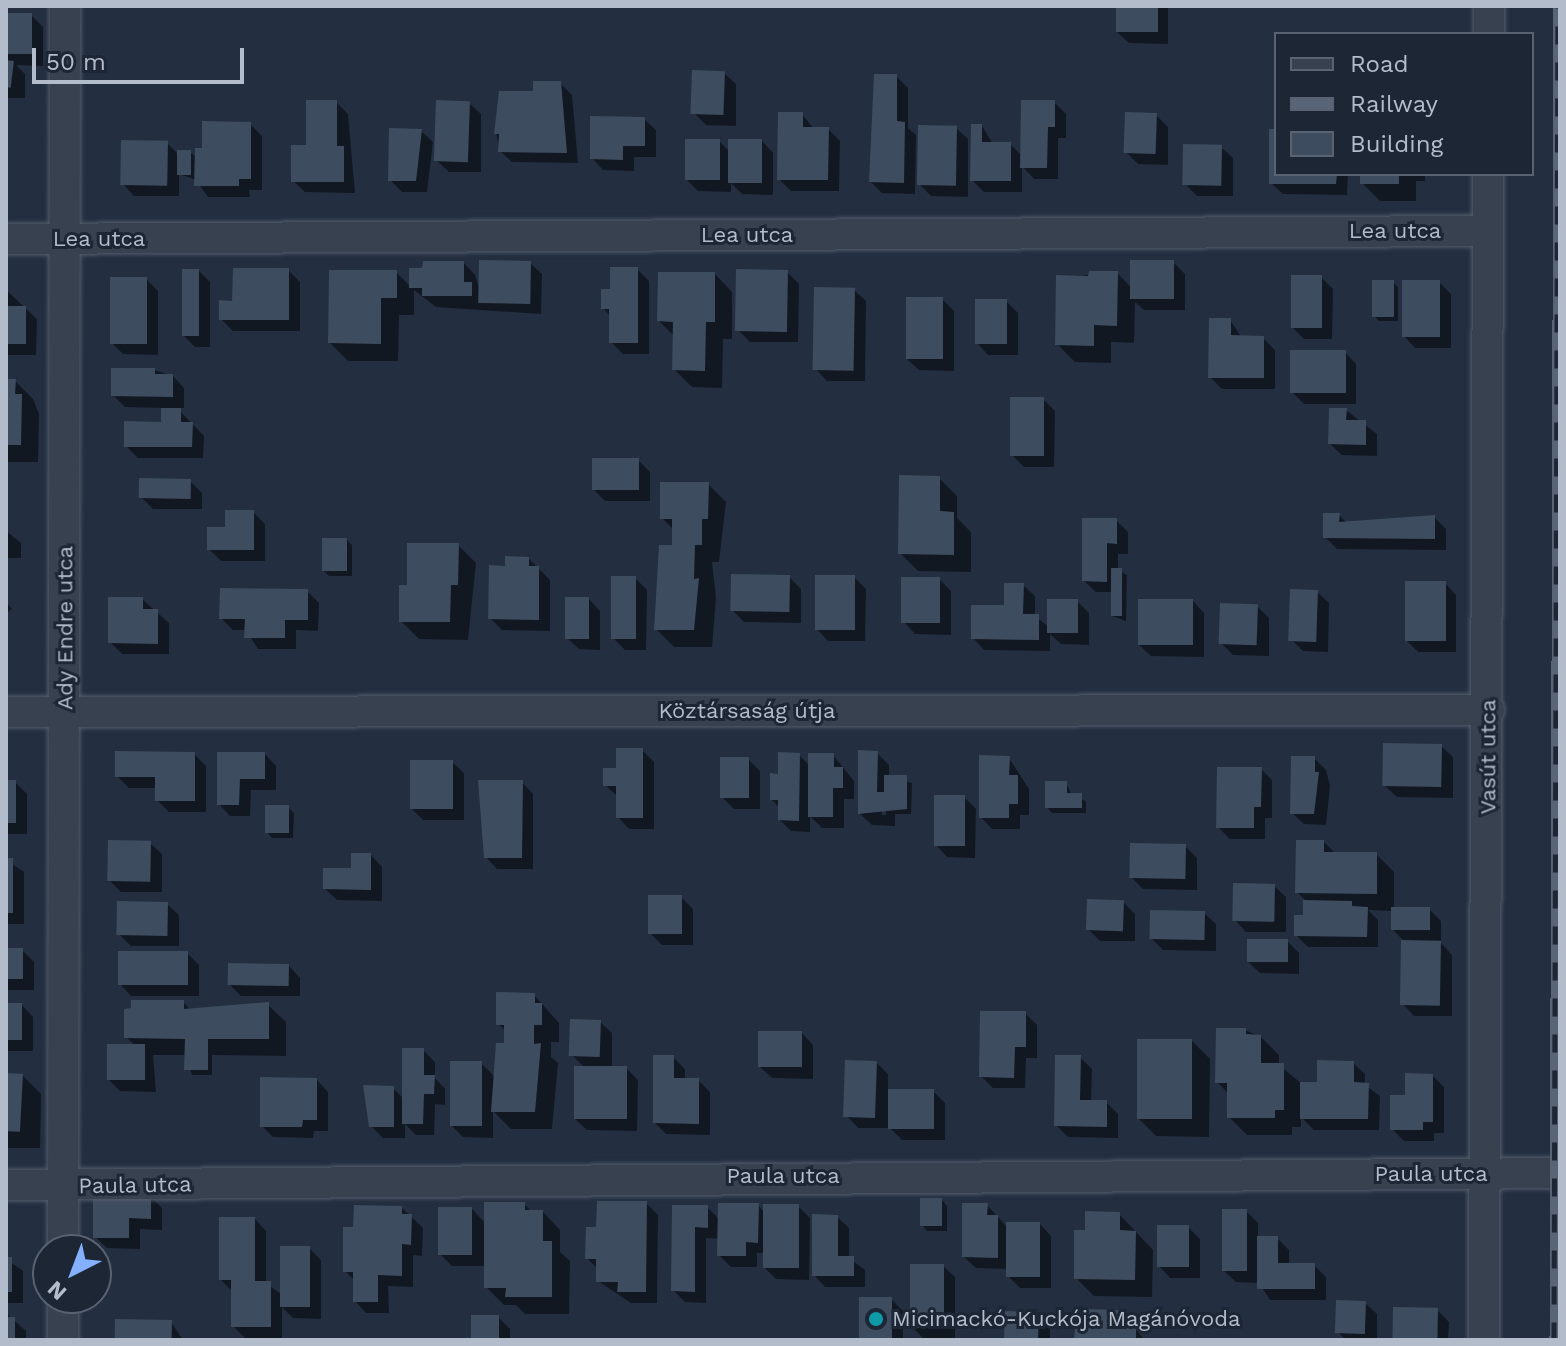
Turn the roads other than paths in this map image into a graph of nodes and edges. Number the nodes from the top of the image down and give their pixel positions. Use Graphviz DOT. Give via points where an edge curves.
graph roads {
  1 [pos="65,6"];
  2 [pos="1489,6"];
  3 [pos="1489,32"];
  4 [pos="1488,176"];
  5 [pos="1488,231"];
  6 [pos="6,239"];
  7 [pos="63,239"];
  8 [pos="1489,710"];
  9 [pos="6,712"];
  10 [pos="65,712"];
  11 [pos="1560,1173"];
  12 [pos="1487,1174"];
  13 [pos="6,1185"];
  14 [pos="62,1185"];
  15 [pos="63,1234"];
  16 [pos="63,1314"];
  17 [pos="63,1340"];
  18 [pos="1484,1340"];
  1 -- 7 [label="street, Ady Endre utca"];
  2 -- 3 [label="street"];
  4 -- 5 [label="street, Vasút utca"];
  5 -- 7 [label="street, Lea utca"];
  5 -- 8 [label="street, Vasút utca"];
  6 -- 7 [label="street, Lea utca"];
  7 -- 10 [label="street, Ady Endre utca"];
  8 -- 10 [label="street, Köztársaság útja"];
  8 -- 12 [label="street, Vasút utca"];
  9 -- 10 [label="street, Köztársaság útja"];
  10 -- 14 [label="street, Ady Endre utca"];
  11 -- 12 [label="street, Paula utca"];
  12 -- 14 [label="street, Paula utca"];
  12 -- 18 [label="street, Vasút utca"];
  13 -- 14 [label="street, Paula utca"];
  14 -- 15 [label="street, Ady Endre utca"];
  16 -- 17 [label="street"];
}
